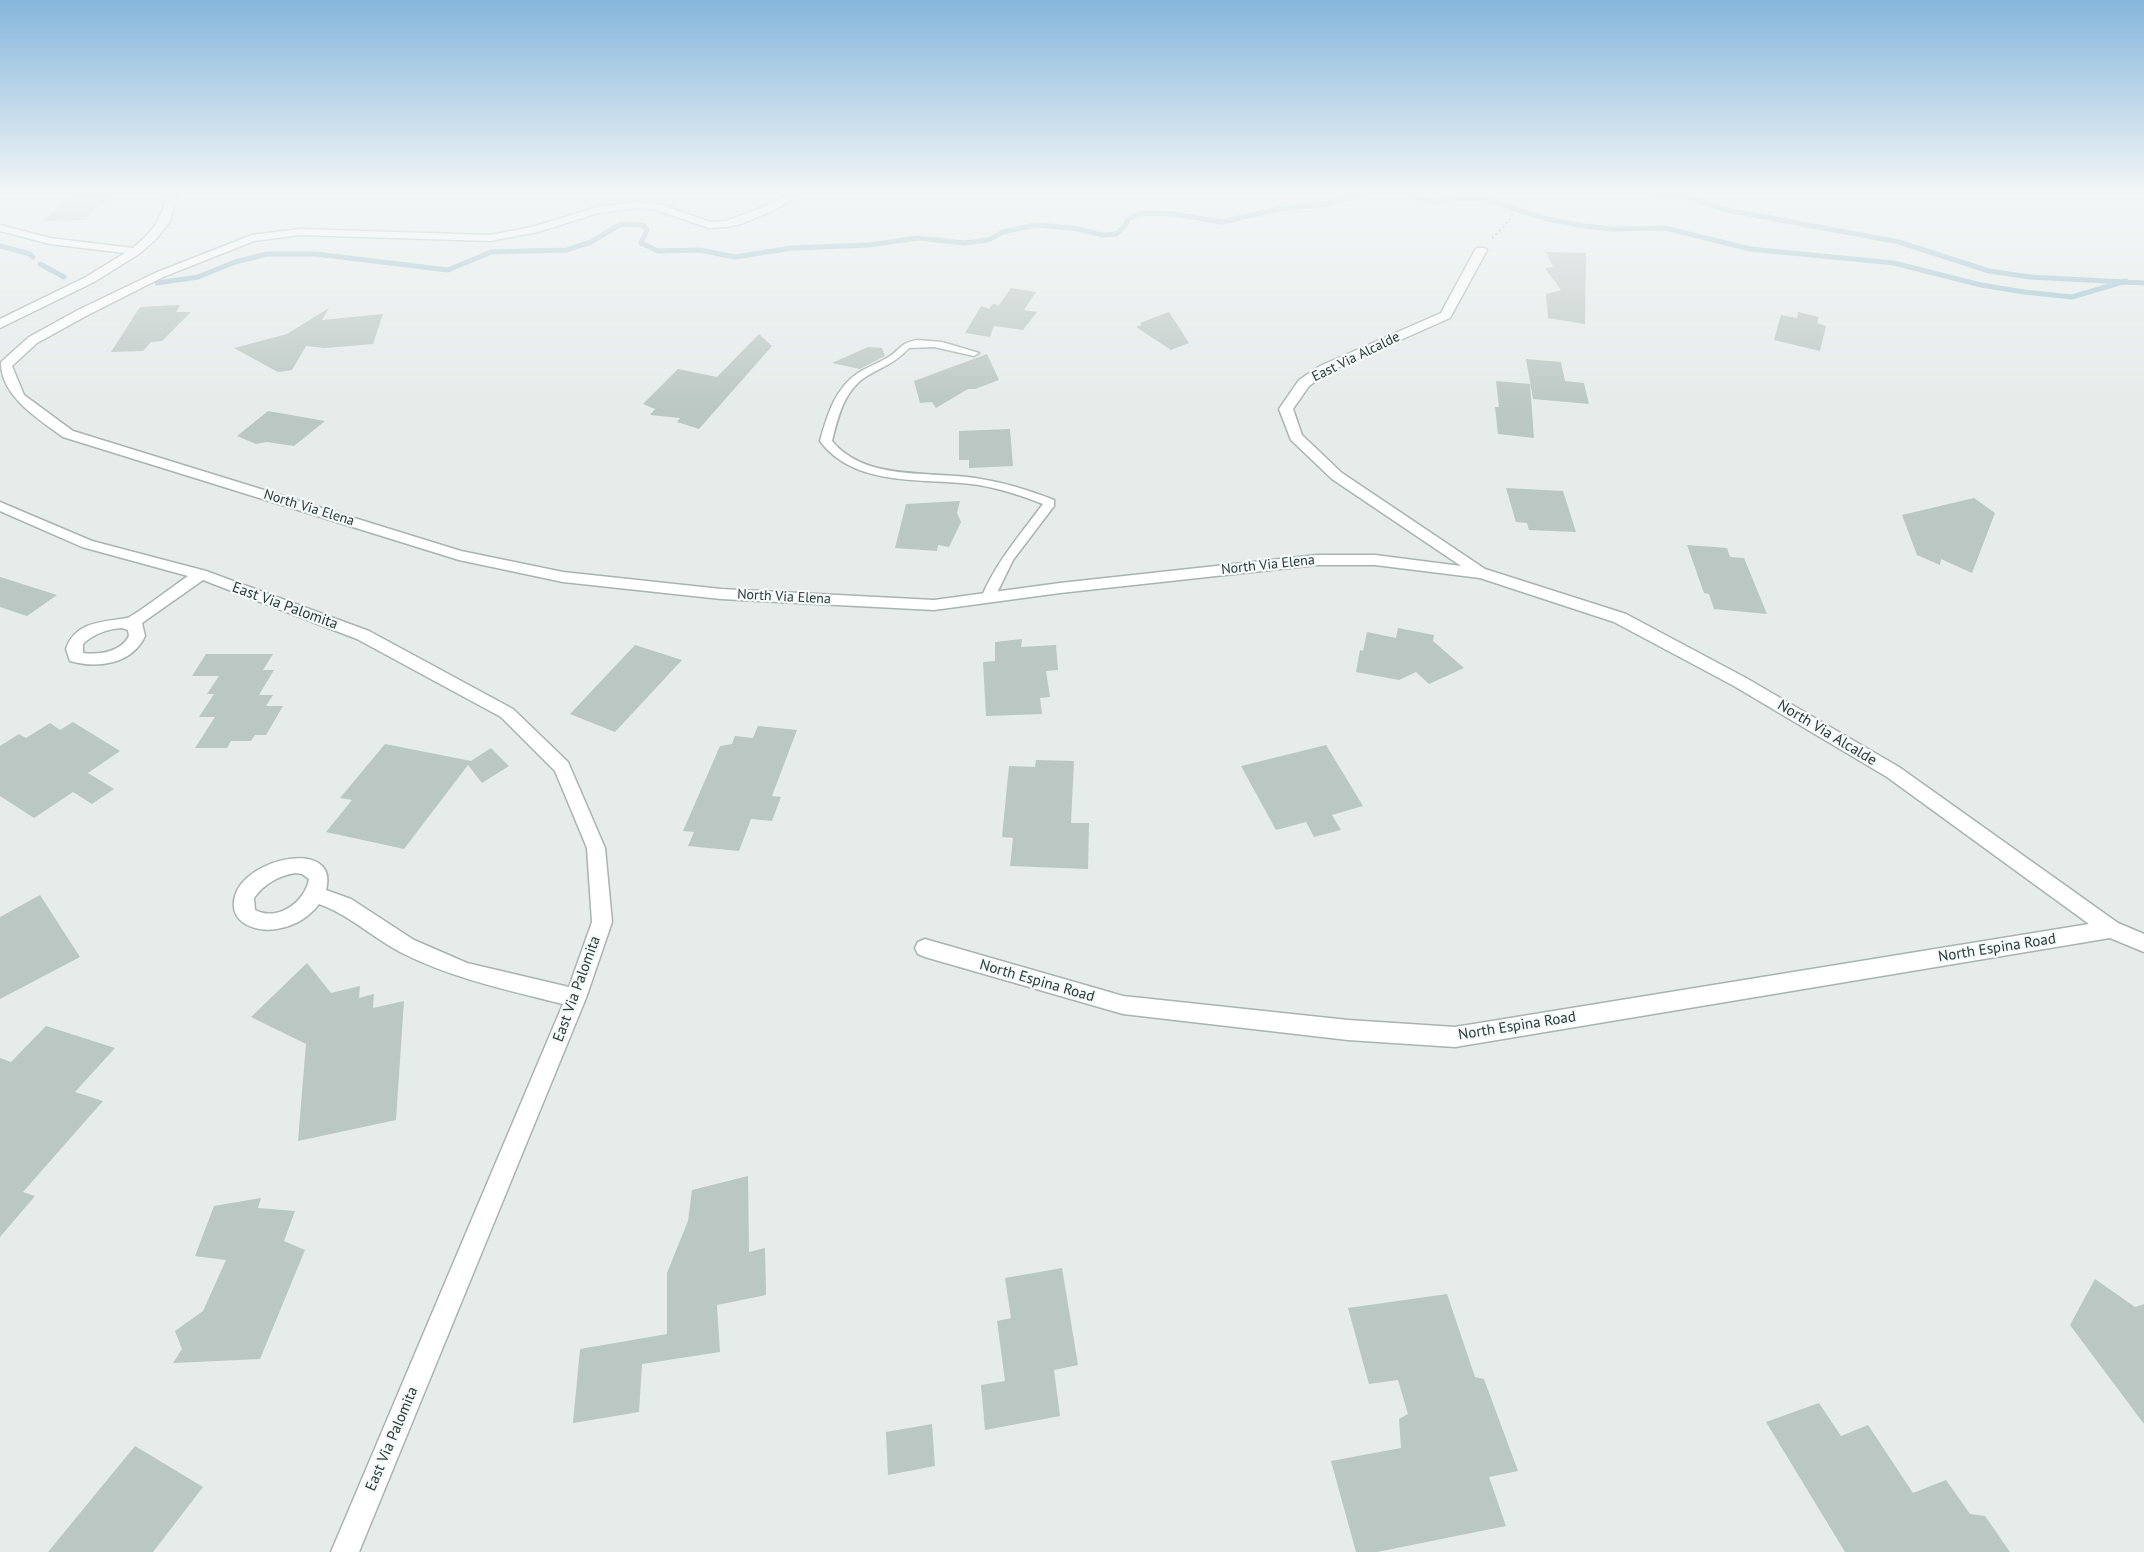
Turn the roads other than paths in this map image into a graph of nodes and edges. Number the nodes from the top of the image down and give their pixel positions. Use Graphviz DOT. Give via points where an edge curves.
graph roads {
  1 [pos="110,266"];
  2 [pos="182,266"];
  3 [pos="1472,266"];
  4 [pos="0,324"];
  5 [pos="974,353"];
  6 [pos="0,506"];
  7 [pos="1482,573"];
  8 [pos="201,574"];
  9 [pos="988,598"];
  10 [pos="131,623"];
  11 [pos="316,895"];
  12 [pos="2111,929"];
  13 [pos="2144,943"];
  14 [pos="925,948"];
  15 [pos="576,998"];
  16 [pos="345,1552"];
  1 -- 4 [label="street"];
  2 -- 9 [label="street, North Via Elena" via="33,340 5,365 18,397 68,434 459,555 563,577 721,594 934,605"];
  3 -- 7 [label="street, East Via Alcalde" via="1446,315 1324,369 1304,383 1286,409 1296,436 1337,476"];
  5 -- 9 [label="lane" via="923,343 904,346 898,356 860,376 849,387 833,416 826,441 836,455 864,467 902,476 1003,486 1050,503 1016,547"];
  6 -- 8 [label="street, East Via Palomita" via="87,544"];
  7 -- 9 [label="street, North Via Elena" via="1375,560 1317,560"];
  7 -- 12 [label="street, North Via Alcalde" via="1620,618 1740,682 1893,772"];
  8 -- 10 [label="street"];
  8 -- 15 [label="street, East Via Palomita" via="363,635 507,713 562,767 596,848 602,922"];
  11 -- 15 [label="street" via="344,905 407,946 464,971"];
  12 -- 13 [label="street, North Via Alcalde"];
  12 -- 14 [label="street, North Espina Road" via="1455,1037 1348,1030 1123,1005"];
  15 -- 16 [label="street, East Via Palomita"];
}
